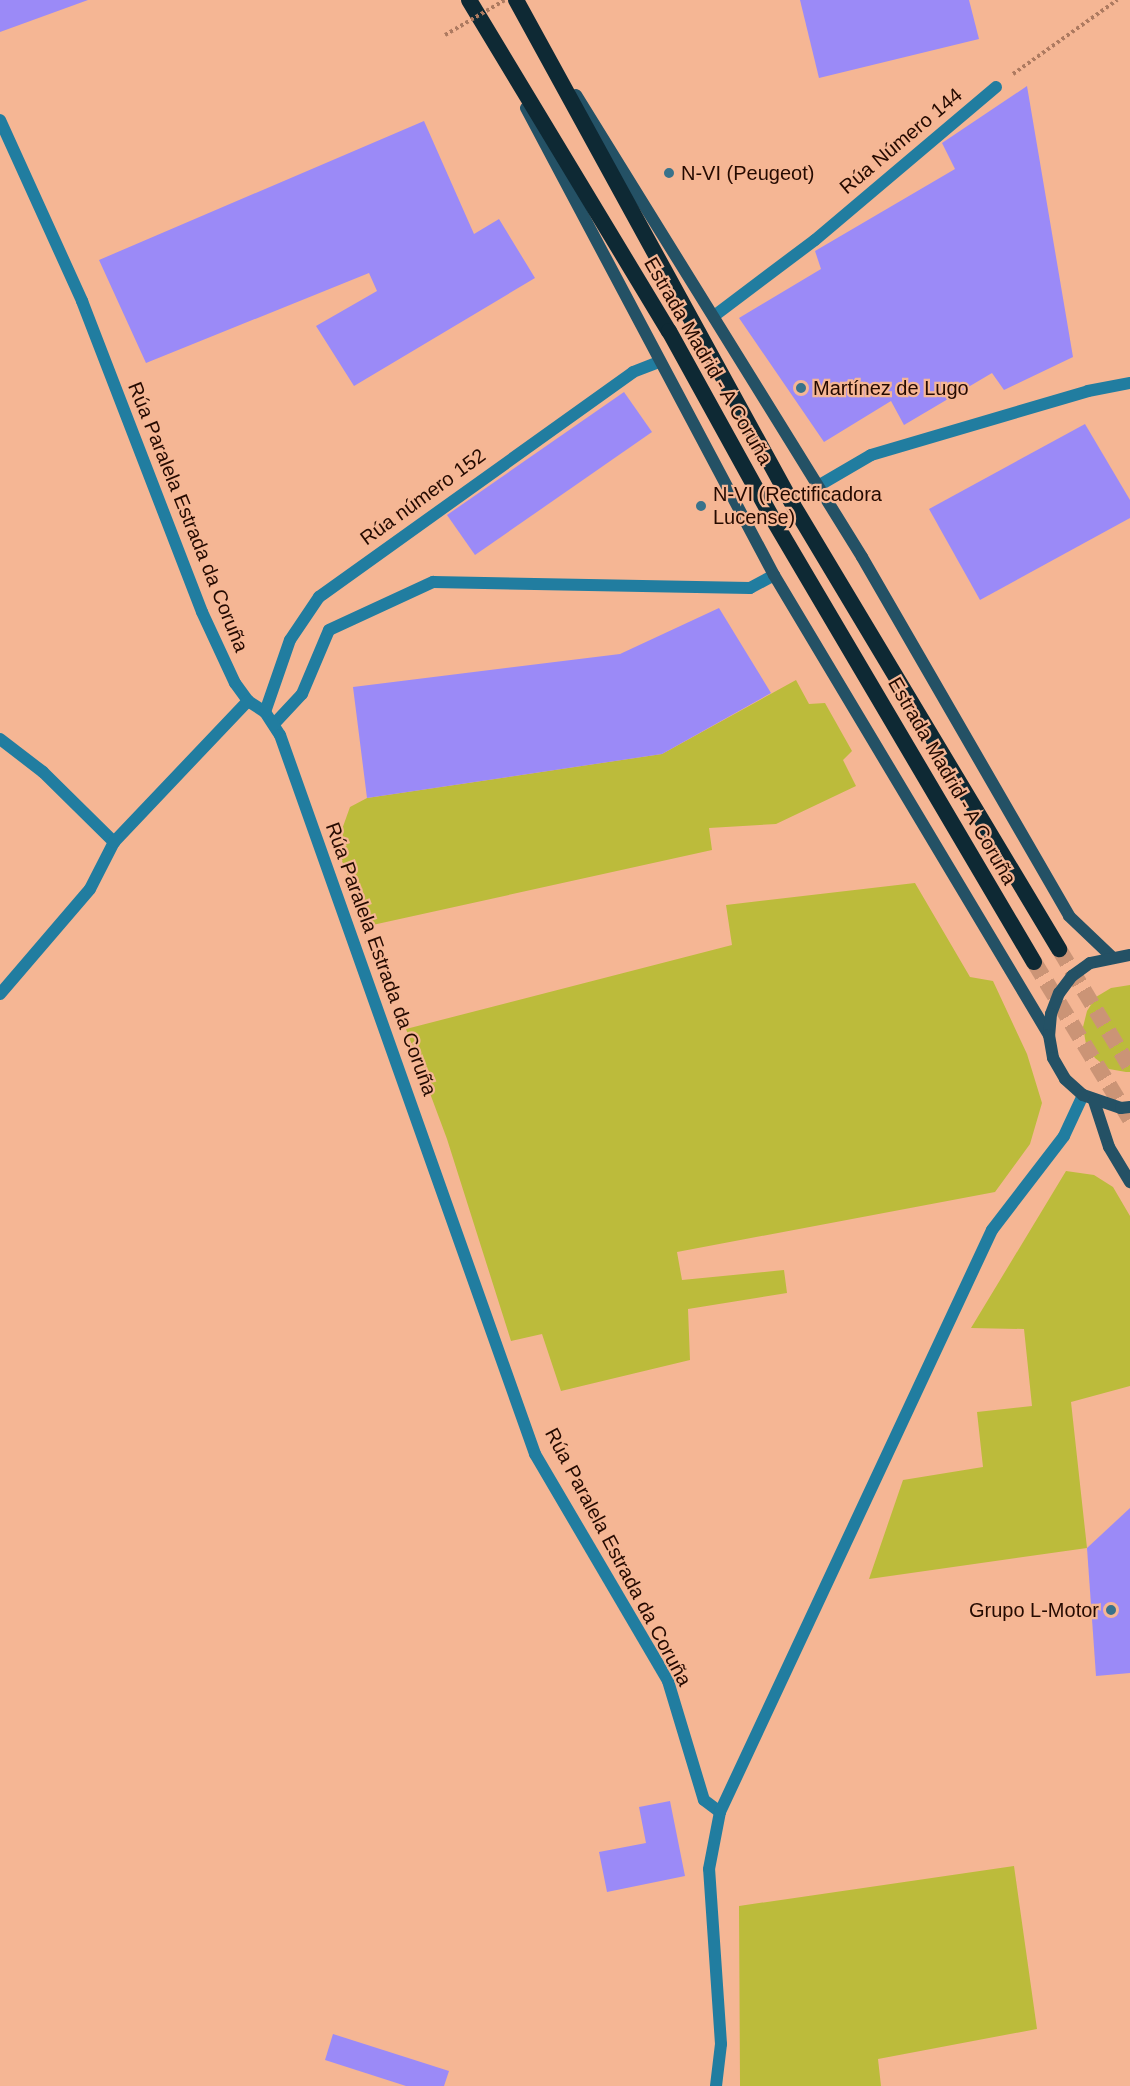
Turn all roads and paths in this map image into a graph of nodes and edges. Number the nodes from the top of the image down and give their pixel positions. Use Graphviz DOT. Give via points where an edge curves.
graph roads {
  1 [pos="469,0"];
  2 [pos="513,0"];
  3 [pos="1117,0"];
  4 [pos="483,24"];
  5 [pos="445,35"];
  6 [pos="996,87"];
  7 [pos="0,120"];
  8 [pos="714,316"];
  9 [pos="659,362"];
  10 [pos="1130,383"];
  11 [pos="818,486"];
  12 [pos="774,575"];
  13 [pos="248,701"];
  14 [pos="265,712"];
  15 [pos="274,724"];
  16 [pos="0,739"];
  17 [pos="114,842"];
  18 [pos="1059,949"];
  19 [pos="1130,955"];
  20 [pos="1111,956"];
  21 [pos="1034,962"];
  22 [pos="0,994"];
  23 [pos="1049,1035"];
  24 [pos="1083,1095"];
  25 [pos="1094,1101"];
  26 [pos="1130,1107"];
  27 [pos="1130,1182"];
  28 [pos="720,1812"];
  29 [pos="716,2086"];
  1 -- 4 [label="highway, Estrada Madrid - A Coruña"];
  2 -- 5 [label="path, bridge"];
  2 -- 8 [label="main road"];
  2 -- 18 [label="highway, Estrada Madrid - A Coruña" via="793,505"];
  3 -- 6 [label="path"];
  4 -- 9 [label="main road"];
  4 -- 21 [label="highway, Estrada Madrid - A Coruña" via="669,331 774,520"];
  6 -- 8 [label="street, Rúa Número 144" via="797,254"];
  7 -- 13 [label="street, Rúa Paralela Estrada da Coruña" via="82,301 202,612 235,684"];
  8 -- 11 [label="main road"];
  9 -- 12 [label="main road"];
  9 -- 14 [label="street, Rúa número 152" via="633,372 319,597 290,640"];
  10 -- 11 [label="street" via="871,455"];
  11 -- 20 [label="main road" via="1069,916"];
  12 -- 15 [label="street" via="750,588 433,582 329,630 302,694"];
  12 -- 23 [label="main road"];
  13 -- 14 [label="street, Rúa Paralela Estrada da Coruña"];
  13 -- 17 [label="street"];
  14 -- 15 [label="street, Rúa Paralela Estrada da Coruña"];
  15 -- 28 [label="street, Rúa Paralela Estrada da Coruña" via="535,1454 668,1681 704,1800"];
  16 -- 17 [label="street" via="43,772"];
  17 -- 22 [label="street" via="90,890"];
  19 -- 20 [label="main road"];
  20 -- 23 [label="main road" via="1090,963 1072,976 1059,993"];
  23 -- 24 [label="main road" via="1053,1058 1065,1079"];
  24 -- 25 [label="main road"];
  24 -- 28 [label="street" via="1064,1136 992,1230"];
  25 -- 26 [label="main road"];
  25 -- 27 [label="main road" via="1109,1147"];
  28 -- 29 [label="street" via="709,1869 721,2044"];
}
